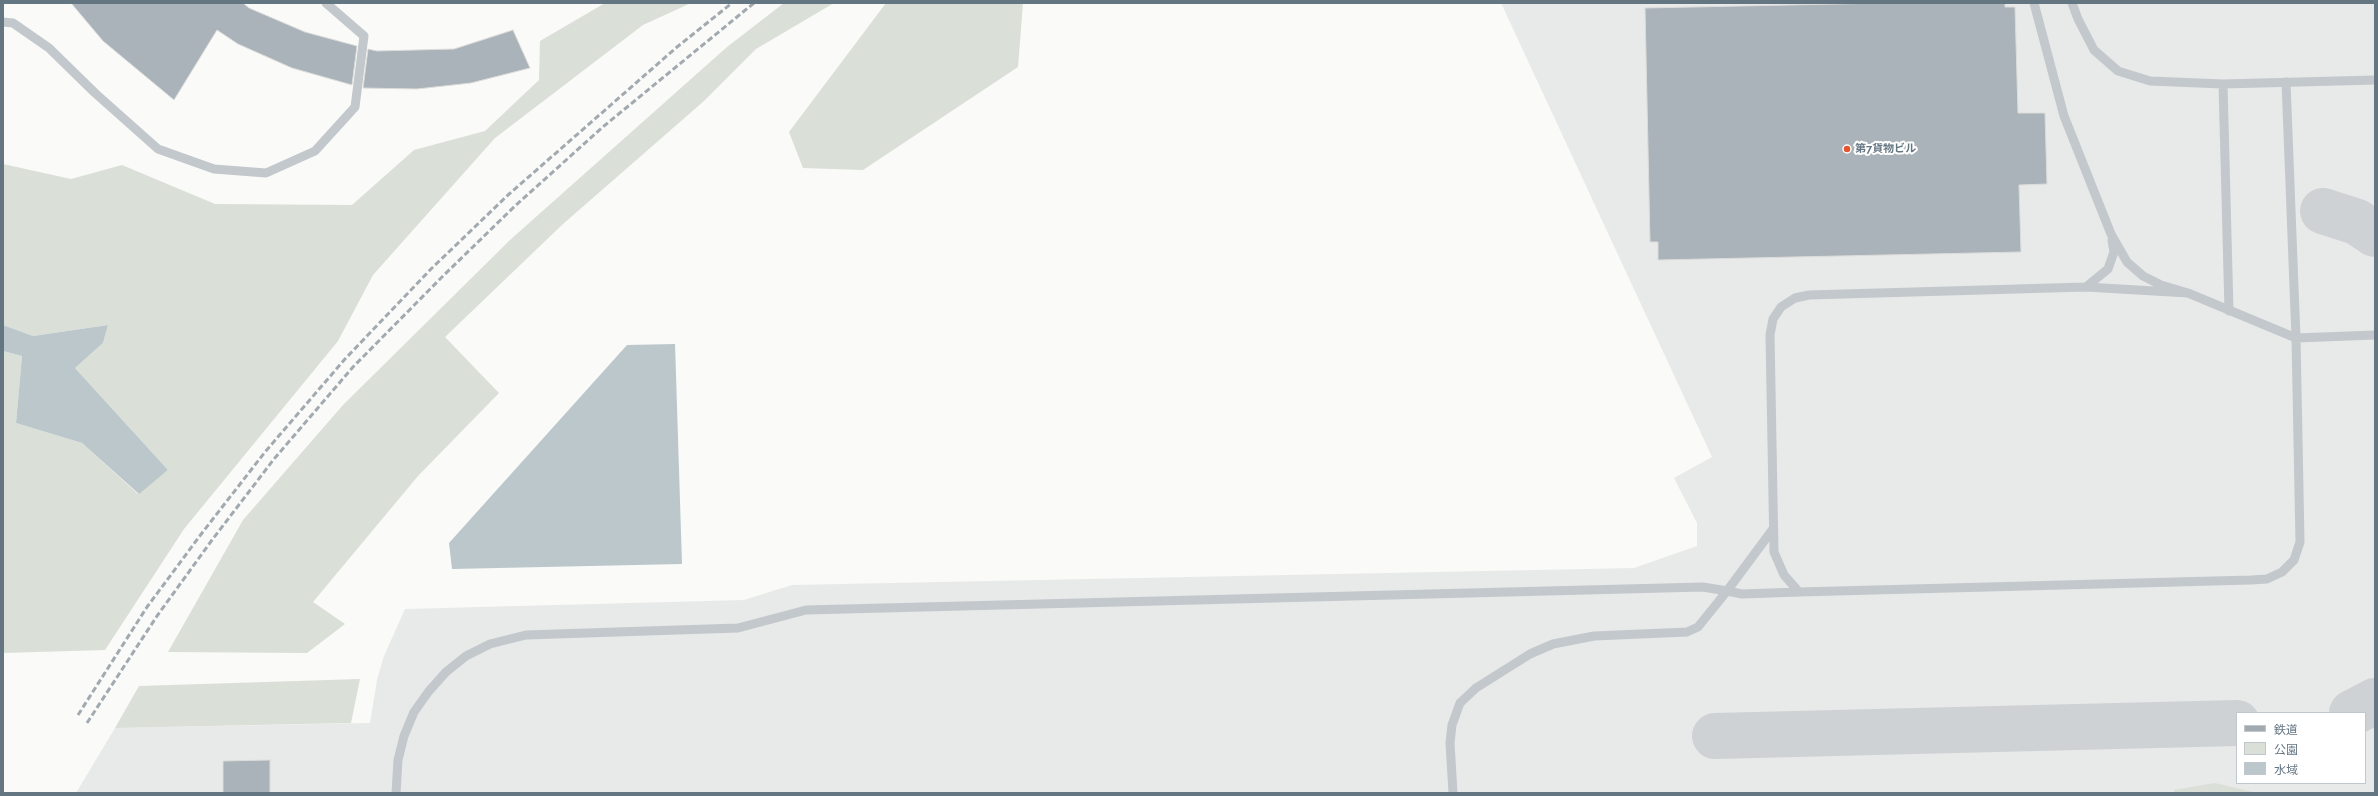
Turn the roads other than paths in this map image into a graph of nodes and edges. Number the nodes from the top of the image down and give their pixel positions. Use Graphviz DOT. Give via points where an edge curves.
graph roads {
  1 [pos="326,3"];
  2 [pos="2034,3"];
  3 [pos="2072,3"];
  4 [pos="3,22"];
  5 [pos="2375,80"];
  6 [pos="2286,82"];
  7 [pos="2223,84"];
  8 [pos="2112,234"];
  9 [pos="2086,287"];
  10 [pos="2188,293"];
  11 [pos="2229,311"];
  12 [pos="2375,335"];
  13 [pos="2296,338"];
  14 [pos="1773,529"];
  15 [pos="1727,591"];
  16 [pos="1799,592"];
  17 [pos="396,793"];
  18 [pos="1453,793"];
  1 -- 4 [label="lane" via="364,36 355,107 315,151 266,173 214,169 158,149 49,48 12,23"];
  2 -- 8 [label="lane" via="2064,116"];
  3 -- 7 [label="lane" via="2094,50 2118,71 2150,81"];
  5 -- 6 [label="lane"];
  6 -- 7 [label="lane"];
  6 -- 13 [label="lane"];
  7 -- 11 [label="lane"];
  8 -- 9 [label="lane" via="2114,252 2108,269"];
  8 -- 10 [label="lane" via="2127,262 2142,276"];
  9 -- 10 [label="lane"];
  9 -- 14 [label="lane" via="1809,296 1795,298 1781,307 1773,319 1770,335"];
  10 -- 11 [label="lane"];
  11 -- 13 [label="lane"];
  12 -- 13 [label="lane"];
  13 -- 16 [label="lane" via="2300,542 2294,560 2282,572 2267,579 2251,580"];
  14 -- 15 [label="lane"];
  14 -- 16 [label="lane" via="1774,552 1784,576"];
  15 -- 16 [label="lane" via="1742,594"];
  15 -- 17 [label="lane" via="1703,587 806,610 738,628 526,635 490,644 466,656 446,672 429,691 414,712 404,736 398,760"];
  15 -- 18 [label="lane" via="1698,627 1687,632 1594,636 1553,644 1530,654 1476,688 1460,704 1452,726 1450,743"];
}
